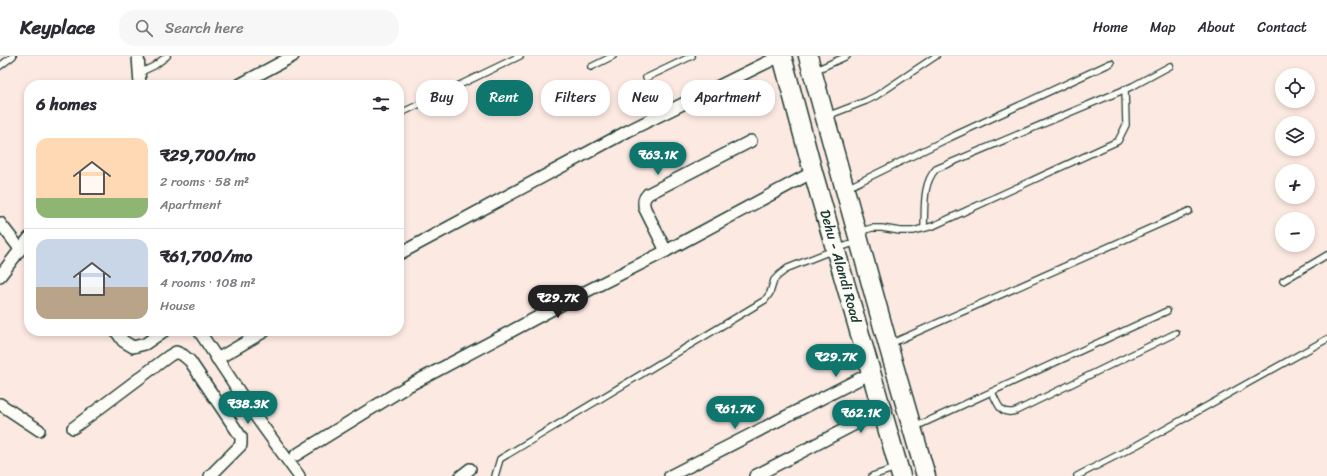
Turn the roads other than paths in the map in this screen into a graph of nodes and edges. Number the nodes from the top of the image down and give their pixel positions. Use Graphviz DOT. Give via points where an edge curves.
graph roads {
  1 [pos="13,56"];
  2 [pos="138,56"];
  3 [pos="167,56"];
  4 [pos="293,56"];
  5 [pos="520,56"];
  6 [pos="613,56"];
  7 [pos="692,56"];
  8 [pos="781,56"];
  9 [pos="847,56"];
  10 [pos="936,56"];
  11 [pos="1111,63"];
  12 [pos="811,64"];
  13 [pos="0,66"];
  14 [pos="1170,66"];
  15 [pos="591,67"];
  16 [pos="139,73"];
  17 [pos="646,78"];
  18 [pos="140,80"];
  19 [pos="248,80"];
  20 [pos="1125,89"];
  21 [pos="404,112"];
  22 [pos="825,117"];
  23 [pos="750,141"];
  24 [pos="813,172"];
  25 [pos="844,189"];
  26 [pos="1189,211"];
  27 [pos="0,222"];
  28 [pos="924,228"];
  29 [pos="858,237"];
  30 [pos="24,244"];
  31 [pos="20,249"];
  32 [pos="836,249"];
  33 [pos="404,251"];
  34 [pos="666,251"];
  35 [pos="1327,255"];
  36 [pos="0,276"];
  37 [pos="1283,281"];
  38 [pos="1167,311"];
  39 [pos="1176,333"];
  40 [pos="120,336"];
  41 [pos="157,336"];
  42 [pos="202,336"];
  43 [pos="256,336"];
  44 [pos="1327,339"];
  45 [pos="888,345"];
  46 [pos="217,359"];
  47 [pos="871,373"];
  48 [pos="992,392"];
  49 [pos="0,404"];
  50 [pos="882,410"];
  51 [pos="74,428"];
  52 [pos="911,429"];
  53 [pos="39,430"];
  54 [pos="296,455"];
  55 [pos="470,469"];
  56 [pos="900,471"];
  57 [pos="210,476"];
  58 [pos="299,476"];
  59 [pos="460,476"];
  60 [pos="495,476"];
  61 [pos="670,476"];
  62 [pos="756,476"];
  63 [pos="872,476"];
  64 [pos="926,476"];
  65 [pos="1077,476"];
  1 -- 13 [label="lane"];
  2 -- 16 [label="street"];
  3 -- 16 [label="lane"];
  4 -- 19 [label="street"];
  5 -- 21 [label="lane"];
  6 -- 15 [label="lane"];
  7 -- 17 [label="lane"];
  8 -- 24 [label="main road, Dehu - Alandi Road"];
  8 -- 33 [label="street" via="628,131"];
  9 -- 12 [label="lane"];
  10 -- 22 [label="lane" via="871,98"];
  11 -- 25 [label="lane"];
  12 -- 22 [label="main road, Dehu - Alandi Road"];
  14 -- 20 [label="lane"];
  16 -- 18 [label="street"];
  20 -- 28 [label="lane" via="1126,125 1118,141"];
  20 -- 28 [label="lane" via="936,169 930,175 927,184"];
  22 -- 25 [label="main road, Dehu - Alandi Road"];
  23 -- 34 [label="street" via="644,198 645,209"];
  24 -- 32 [label="main road, Dehu - Alandi Road"];
  24 -- 34 [label="street"];
  25 -- 29 [label="main road, Dehu - Alandi Road"];
  26 -- 45 [label="lane"];
  27 -- 31 [label="street"];
  28 -- 29 [label="lane" via="900,232 872,228"];
  29 -- 32 [label="lane"];
  29 -- 45 [label="main road, Dehu - Alandi Road"];
  30 -- 31 [label="street"];
  31 -- 36 [label="street"];
  32 -- 47 [label="main road, Dehu - Alandi Road"];
  32 -- 60 [label="lane" via="788,268 778,275 770,293 758,304 500,459"];
  34 -- 54 [label="street" via="408,386"];
  35 -- 37 [label="lane"];
  38 -- 48 [label="lane"];
  39 -- 48 [label="lane" via="1010,413 1004,412"];
  40 -- 41 [label="street" via="133,347 145,344"];
  42 -- 46 [label="street"];
  43 -- 46 [label="street"];
  44 -- 65 [label="lane"];
  45 -- 52 [label="main road, Dehu - Alandi Road"];
  46 -- 58 [label="street"];
  47 -- 50 [label="main road, Dehu - Alandi Road"];
  47 -- 61 [label="street"];
  48 -- 52 [label="lane"];
  49 -- 53 [label="street"];
  50 -- 56 [label="main road, Dehu - Alandi Road"];
  50 -- 62 [label="street"];
  51 -- 57 [label="street" via="176,352 190,361 241,437 241,444"];
  52 -- 64 [label="main road, Dehu - Alandi Road"];
  55 -- 59 [label="street"];
  56 -- 63 [label="lane"];
}
